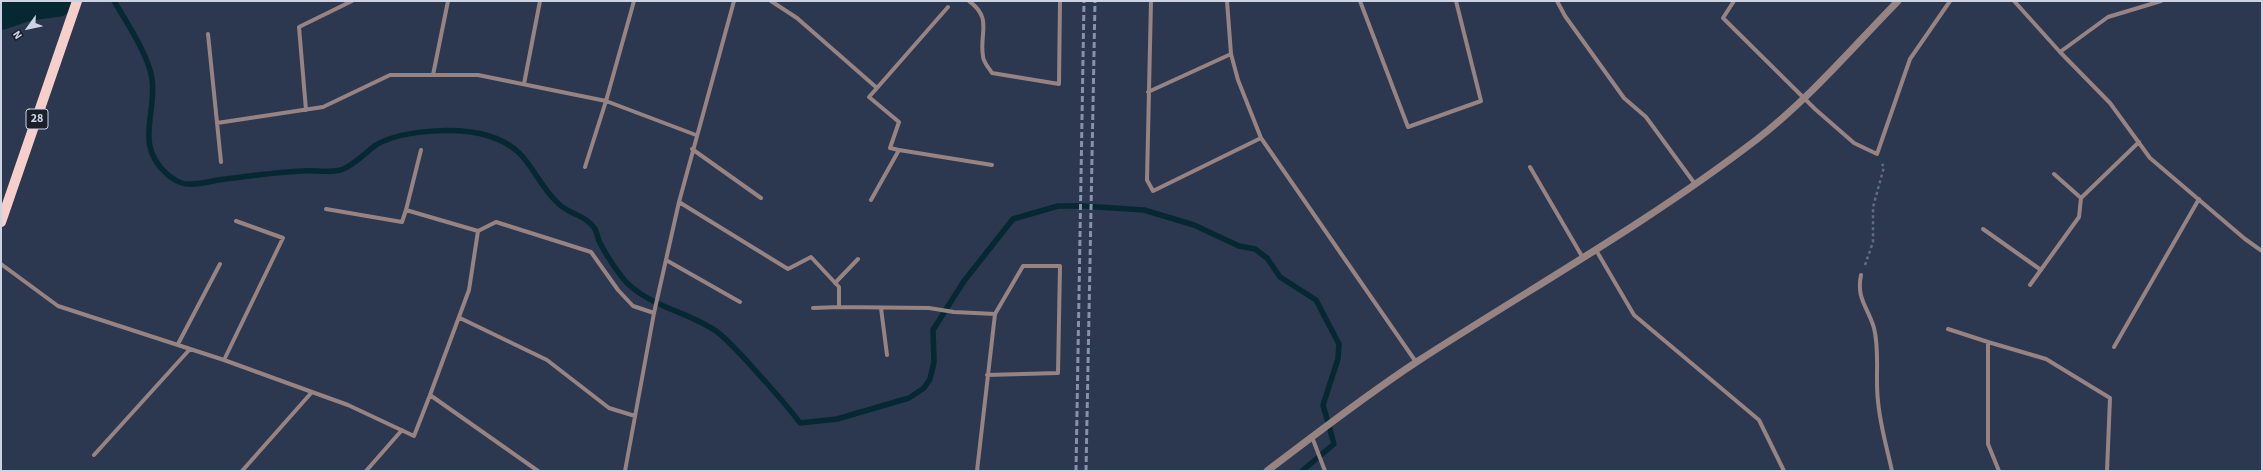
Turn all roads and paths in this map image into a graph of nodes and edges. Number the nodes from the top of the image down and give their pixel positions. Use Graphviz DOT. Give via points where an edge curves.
graph roads {
  1 [pos="77,1"];
  2 [pos="352,1"];
  3 [pos="448,1"];
  4 [pos="540,1"];
  5 [pos="634,1"];
  6 [pos="733,1"];
  7 [pos="770,1"];
  8 [pos="969,1"];
  9 [pos="1060,1"];
  10 [pos="1151,1"];
  11 [pos="1227,1"];
  12 [pos="1360,1"];
  13 [pos="1456,1"];
  14 [pos="1557,1"];
  15 [pos="1734,1"];
  16 [pos="1898,1"];
  17 [pos="1950,1"];
  18 [pos="2014,1"];
  19 [pos="2160,1"];
  20 [pos="948,7"];
  21 [pos="208,34"];
  22 [pos="2060,52"];
  23 [pos="1231,54"];
  24 [pos="433,74"];
  25 [pos="524,84"];
  26 [pos="877,88"];
  27 [pos="1148,92"];
  28 [pos="1805,98"];
  29 [pos="606,101"];
  30 [pos="306,110"];
  31 [pos="217,123"];
  32 [pos="696,135"];
  33 [pos="1262,138"];
  34 [pos="2139,142"];
  35 [pos="692,149"];
  36 [pos="421,150"];
  37 [pos="899,150"];
  38 [pos="1877,154"];
  39 [pos="221,162"];
  40 [pos="992,165"];
  41 [pos="585,167"];
  42 [pos="1530,167"];
  43 [pos="2054,174"];
  44 [pos="1695,184"];
  45 [pos="761,198"];
  46 [pos="2081,198"];
  47 [pos="2199,199"];
  48 [pos="871,200"];
  49 [pos="679,202"];
  50 [pos="326,209"];
  51 [pos="406,210"];
  52 [pos="236,221"];
  53 [pos="1,222"];
  54 [pos="1982,229"];
  55 [pos="478,231"];
  56 [pos="1596,250"];
  57 [pos="2262,251"];
  58 [pos="1582,258"];
  59 [pos="858,259"];
  60 [pos="666,260"];
  61 [pos="1,264"];
  62 [pos="220,264"];
  63 [pos="2041,270"];
  64 [pos="1861,275"];
  65 [pos="835,283"];
  66 [pos="2030,285"];
  67 [pos="740,302"];
  68 [pos="839,307"];
  69 [pos="812,308"];
  70 [pos="881,308"];
  71 [pos="654,313"];
  72 [pos="995,314"];
  73 [pos="460,318"];
  74 [pos="1948,329"];
  75 [pos="1988,342"];
  76 [pos="178,344"];
  77 [pos="2114,347"];
  78 [pos="190,349"];
  79 [pos="887,355"];
  80 [pos="224,360"];
  81 [pos="1416,362"];
  82 [pos="987,375"];
  83 [pos="312,392"];
  84 [pos="430,396"];
  85 [pos="635,416"];
  86 [pos="402,430"];
  87 [pos="1312,437"];
  88 [pos="94,455"];
  89 [pos="242,471"];
  90 [pos="366,471"];
  91 [pos="538,471"];
  92 [pos="625,471"];
  93 [pos="977,471"];
  94 [pos="1267,471"];
  95 [pos="1325,471"];
  96 [pos="1784,471"];
  97 [pos="1892,471"];
  98 [pos="1999,471"];
  99 [pos="2107,471"];
  1 -- 53 [label="main road, 28"];
  2 -- 30 [label="street" via="299,26"];
  3 -- 24 [label="street"];
  4 -- 25 [label="street"];
  5 -- 29 [label="street"];
  6 -- 32 [label="street"];
  7 -- 26 [label="street" via="797,18"];
  8 -- 9 [label="street" via="984,21 982,58 992,73 1059,84"];
  10 -- 27 [label="street"];
  11 -- 23 [label="street"];
  12 -- 13 [label="street" via="1408,127 1481,101"];
  14 -- 44 [label="street" via="1624,98 1646,117"];
  15 -- 28 [label="street" via="1723,18"];
  16 -- 28 [label="street"];
  17 -- 38 [label="street" via="1910,59"];
  18 -- 22 [label="street"];
  19 -- 22 [label="street" via="2108,17"];
  20 -- 26 [label="street"];
  21 -- 31 [label="street"];
  22 -- 34 [label="street" via="2110,103"];
  23 -- 27 [label="street"];
  23 -- 33 [label="street" via="1238,80"];
  24 -- 25 [label="street" via="478,75"];
  24 -- 30 [label="street" via="390,75 323,107"];
  25 -- 29 [label="street"];
  26 -- 37 [label="street" via="869,97 899,122 890,148"];
  27 -- 33 [label="street" via="1147,180 1153,191"];
  28 -- 38 [label="street" via="1854,144"];
  28 -- 44 [label="street" via="1757,139"];
  29 -- 32 [label="street"];
  29 -- 41 [label="street"];
  30 -- 31 [label="street"];
  31 -- 39 [label="street"];
  32 -- 35 [label="street"];
  33 -- 81 [label="street"];
  34 -- 46 [label="street"];
  34 -- 47 [label="street" via="2150,158"];
  35 -- 45 [label="street"];
  35 -- 49 [label="street"];
  36 -- 51 [label="street"];
  37 -- 40 [label="street"];
  37 -- 48 [label="street"];
  38 -- 64 [label="path" via="1884,167 1874,207 1873,242"];
  42 -- 58 [label="street"];
  43 -- 46 [label="street"];
  44 -- 56 [label="street"];
  46 -- 63 [label="street" via="2079,217"];
  47 -- 57 [label="street"];
  47 -- 77 [label="street"];
  49 -- 60 [label="street"];
  49 -- 65 [label="street" via="788,269 810,257"];
  50 -- 51 [label="street" via="402,222"];
  51 -- 55 [label="street"];
  52 -- 80 [label="street" via="283,238"];
  54 -- 63 [label="street"];
  55 -- 71 [label="street" via="496,222 591,252 618,290 633,306"];
  55 -- 73 [label="street" via="469,290"];
  56 -- 58 [label="street"];
  56 -- 96 [label="street" via="1634,315 1759,420"];
  58 -- 81 [label="street"];
  59 -- 65 [label="street"];
  60 -- 67 [label="street"];
  60 -- 71 [label="street"];
  61 -- 76 [label="street" via="58,306"];
  62 -- 76 [label="street"];
  63 -- 66 [label="street"];
  64 -- 97 [label="street" via="1859,288 1874,328 1878,401"];
  65 -- 68 [label="street" via="839,288"];
  68 -- 69 [label="street"];
  68 -- 70 [label="street"];
  70 -- 72 [label="street" via="929,308"];
  70 -- 79 [label="street"];
  71 -- 85 [label="street"];
  72 -- 82 [label="street"];
  72 -- 82 [label="street" via="1023,266 1060,266 1058,373"];
  73 -- 84 [label="street"];
  73 -- 85 [label="street" via="547,360 609,408"];
  74 -- 75 [label="street"];
  75 -- 98 [label="street" via="1988,444"];
  75 -- 99 [label="street" via="2046,359 2110,398"];
  76 -- 78 [label="street"];
  78 -- 80 [label="street"];
  78 -- 88 [label="street"];
  80 -- 83 [label="street"];
  81 -- 87 [label="street"];
  82 -- 93 [label="street"];
  83 -- 86 [label="street" via="348,405"];
  83 -- 89 [label="street"];
  84 -- 86 [label="street" via="414,436"];
  84 -- 91 [label="street"];
  85 -- 92 [label="street"];
  86 -- 90 [label="street"];
  87 -- 94 [label="street"];
  87 -- 95 [label="street"];
}
